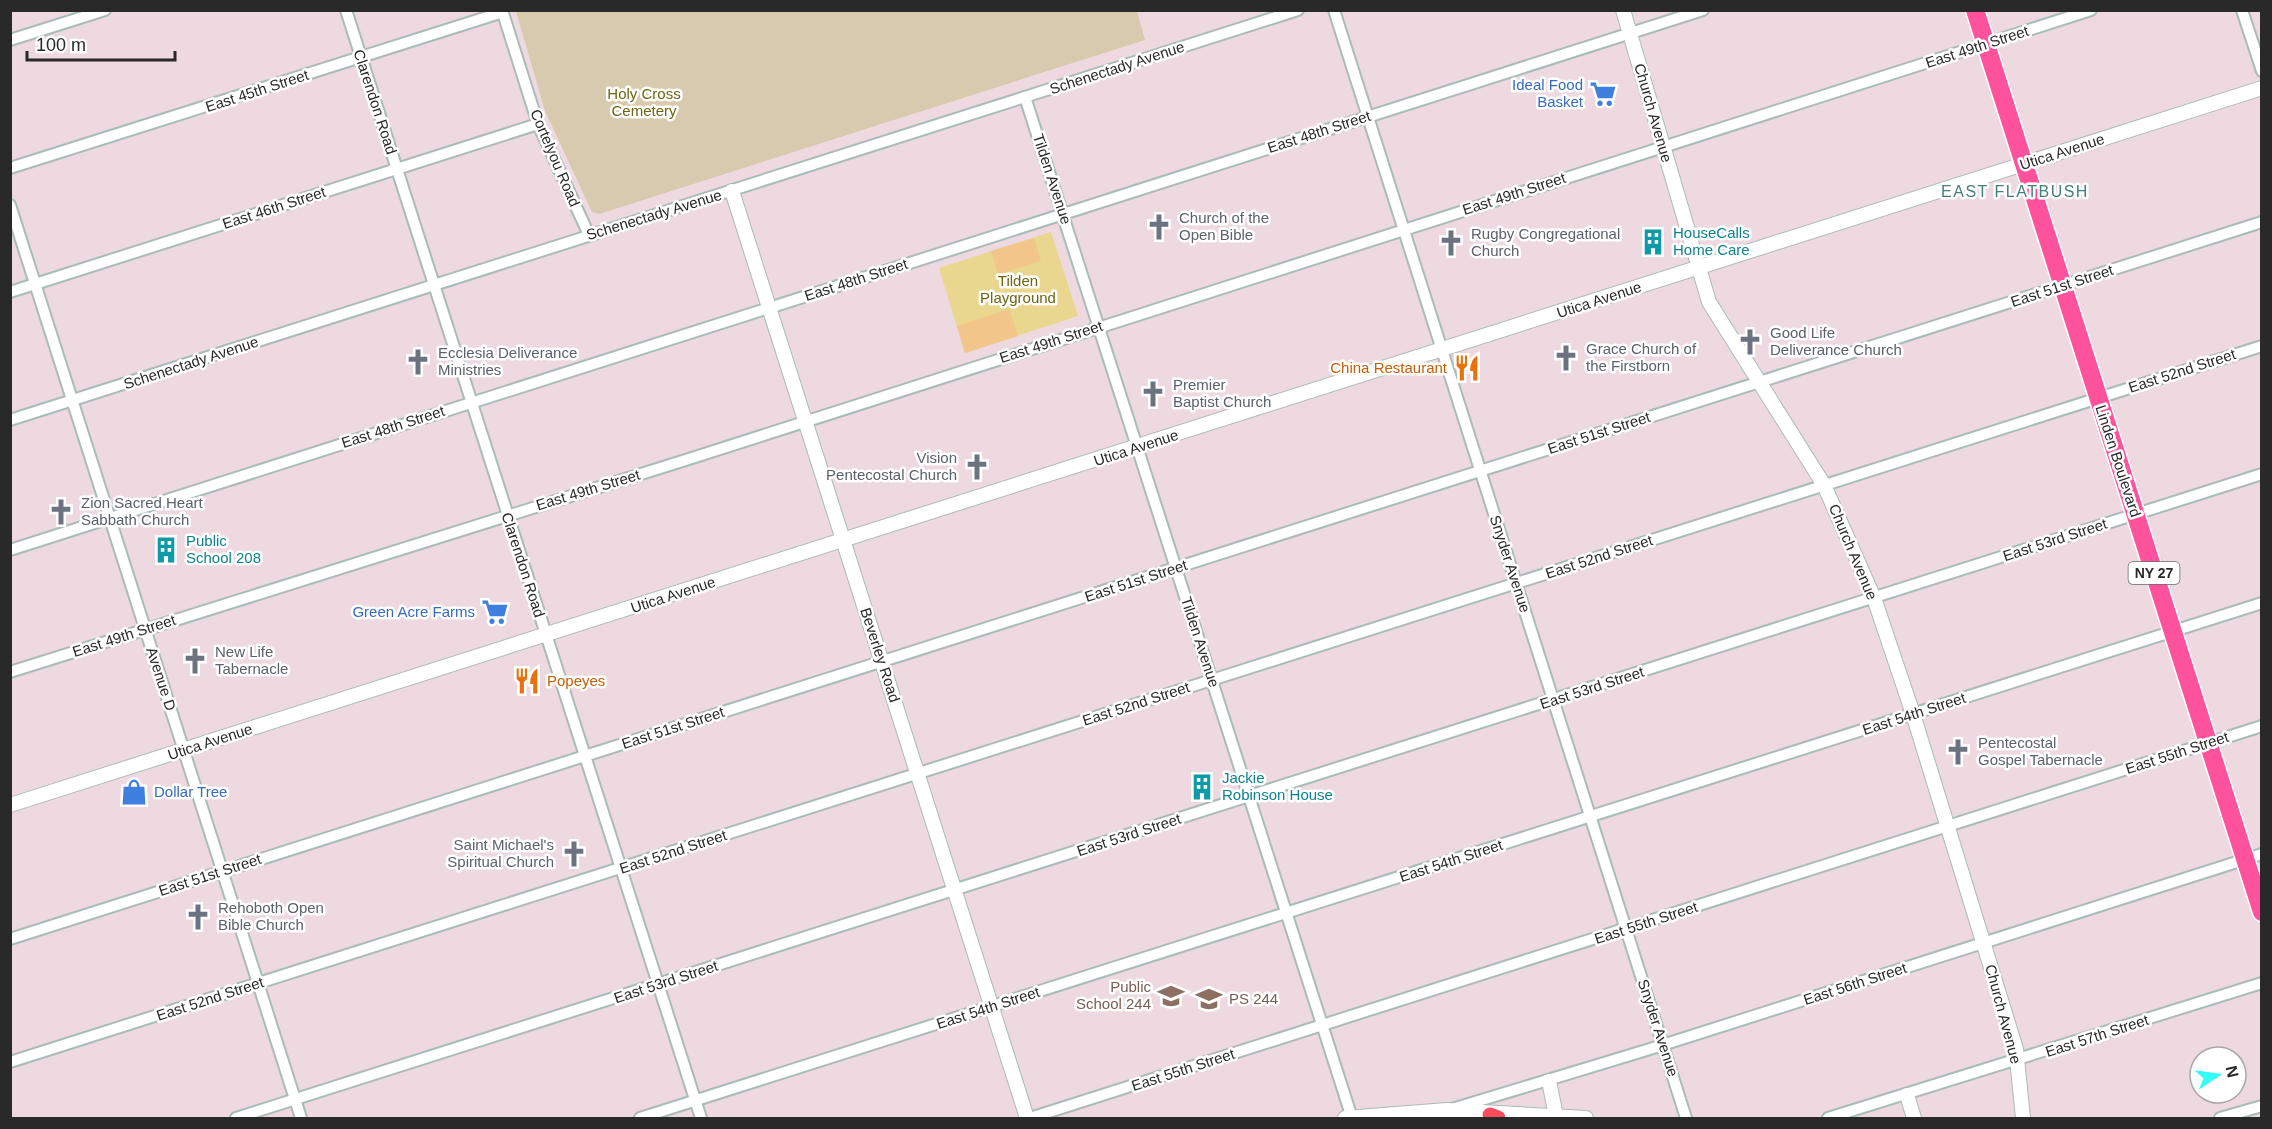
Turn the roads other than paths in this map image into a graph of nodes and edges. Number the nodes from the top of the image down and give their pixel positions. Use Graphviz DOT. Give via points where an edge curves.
graph roads {
  1 [pos="105,10"];
  2 [pos="346,10"];
  3 [pos="1298,10"];
  4 [pos="1334,10"];
  5 [pos="1623,10"];
  6 [pos="1703,10"];
  7 [pos="1974,10"];
  8 [pos="2091,10"];
  9 [pos="2242,10"];
  10 [pos="503,11"];
  11 [pos="1630,33"];
  12 [pos="10,40"];
  13 [pos="1985,44"];
  14 [pos="361,58"];
  15 [pos="2262,71"];
  16 [pos="2262,88"];
  17 [pos="1026,97"];
  18 [pos="1368,116"];
  19 [pos="538,124"];
  20 [pos="1663,146"];
  21 [pos="2024,165"];
  22 [pos="10,168"];
  23 [pos="397,170"];
  24 [pos="732,191"];
  25 [pos="10,205"];
  26 [pos="1064,214"];
  27 [pos="2262,222"];
  28 [pos="1404,229"];
  29 [pos="589,235"];
  30 [pos="1698,268"];
  31 [pos="36,284"];
  32 [pos="434,286"];
  33 [pos="2062,286"];
  34 [pos="10,292"];
  35 [pos="769,308"];
  36 [pos="1100,326"];
  37 [pos="2262,346"];
  38 [pos="1442,350"];
  39 [pos="1759,382"];
  40 [pos="2098,398"];
  41 [pos="73,400"];
  42 [pos="471,403"];
  43 [pos="10,420"];
  44 [pos="805,420"];
  45 [pos="1138,447"];
  46 [pos="1481,470"];
  47 [pos="2262,474"];
  48 [pos="1824,485"];
  49 [pos="2135,514"];
  50 [pos="507,515"];
  51 [pos="110,517"];
  52 [pos="843,541"];
  53 [pos="10,550"];
  54 [pos="1176,568"];
  55 [pos="1516,583"];
  56 [pos="1874,598"];
  57 [pos="2262,603"];
  58 [pos="145,629"];
  59 [pos="2172,632"];
  60 [pos="545,636"];
  61 [pos="883,661"];
  62 [pos="10,672"];
  63 [pos="1212,681"];
  64 [pos="1554,700"];
  65 [pos="1913,714"];
  66 [pos="2262,726"];
  67 [pos="2208,743"];
  68 [pos="184,750"];
  69 [pos="584,757"];
  70 [pos="919,773"];
  71 [pos="1249,797"];
  72 [pos="10,805"];
  73 [pos="1590,817"];
  74 [pos="1948,826"];
  75 [pos="2253,857"];
  76 [pos="620,869"];
  77 [pos="222,871"];
  78 [pos="956,890"];
  79 [pos="2262,912"];
  80 [pos="1286,913"];
  81 [pos="1626,929"];
  82 [pos="10,939"];
  83 [pos="1984,943"];
  84 [pos="258,983"];
  85 [pos="2262,983"];
  86 [pos="657,985"];
  87 [pos="993,1006"];
  88 [pos="1322,1026"];
  89 [pos="1664,1045"];
  90 [pos="2017,1061"];
  91 [pos="10,1062"];
  92 [pos="1549,1081"];
  93 [pos="1907,1095"];
  94 [pos="295,1100"];
  95 [pos="696,1101"];
  96 [pos="2262,1106"];
  97 [pos="1447,1110"];
  98 [pos="1556,1116"];
  99 [pos="1494,1117"];
  100 [pos="1349,1118"];
  101 [pos="236,1119"];
  102 [pos="301,1119"];
  103 [pos="640,1119"];
  104 [pos="701,1119"];
  105 [pos="1028,1119"];
  106 [pos="1586,1119"];
  107 [pos="1686,1119"];
  108 [pos="1828,1119"];
  109 [pos="1914,1119"];
  110 [pos="2023,1119"];
  111 [pos="2220,1119"];
  1 -- 12 [label="street"];
  2 -- 14 [label="street, Clarendon Road"];
  3 -- 17 [label="street, Schenectady Avenue"];
  4 -- 18 [label="street, Snyder Avenue"];
  5 -- 11 [label="main road, Church Avenue"];
  6 -- 11 [label="street, East 48th Street"];
  7 -- 13 [label="highway, Linden Boulevard / NY 27"];
  8 -- 13 [label="street, East 49th Street"];
  9 -- 15 [label="street"];
  10 -- 14 [label="street, East 45th Street"];
  10 -- 19 [label="street, Cortelyou Road"];
  11 -- 18 [label="street, East 48th Street"];
  11 -- 20 [label="main road, Church Avenue"];
  13 -- 20 [label="street, East 49th Street"];
  13 -- 21 [label="highway, Linden Boulevard / NY 27"];
  14 -- 22 [label="street, East 45th Street"];
  14 -- 23 [label="street, Clarendon Road"];
  16 -- 21 [label="main road, Utica Avenue"];
  17 -- 24 [label="street, Schenectady Avenue"];
  17 -- 26 [label="street, Tilden Avenue"];
  18 -- 26 [label="street, East 48th Street"];
  18 -- 28 [label="street, Snyder Avenue"];
  19 -- 23 [label="street, East 46th Street"];
  19 -- 29 [label="street, Cortelyou Road"];
  20 -- 28 [label="street, East 49th Street"];
  20 -- 30 [label="main road, Church Avenue"];
  21 -- 30 [label="main road, Utica Avenue"];
  21 -- 33 [label="highway, Linden Boulevard / NY 27"];
  23 -- 31 [label="street, East 46th Street"];
  23 -- 32 [label="street, Clarendon Road"];
  24 -- 29 [label="street, Schenectady Avenue"];
  24 -- 35 [label="main road, Beverley Road"];
  25 -- 31 [label="street, Avenue D"];
  26 -- 35 [label="street, East 48th Street"];
  26 -- 36 [label="street, Tilden Avenue"];
  27 -- 33 [label="street, East 51st Street"];
  28 -- 36 [label="street, East 49th Street"];
  28 -- 38 [label="street, Snyder Avenue"];
  29 -- 32 [label="street, Schenectady Avenue"];
  30 -- 38 [label="main road, Utica Avenue"];
  30 -- 39 [label="main road, Church Avenue" via="1709,302"];
  31 -- 34 [label="street, East 46th Street"];
  31 -- 41 [label="street, Avenue D"];
  32 -- 41 [label="street, Schenectady Avenue"];
  32 -- 42 [label="street, Clarendon Road"];
  33 -- 39 [label="street, East 51st Street"];
  33 -- 40 [label="highway, Linden Boulevard / NY 27"];
  35 -- 42 [label="street, East 48th Street"];
  35 -- 44 [label="main road, Beverley Road"];
  36 -- 44 [label="street, East 49th Street"];
  36 -- 45 [label="street, Tilden Avenue"];
  37 -- 40 [label="street, East 52nd Street"];
  38 -- 45 [label="main road, Utica Avenue"];
  38 -- 46 [label="street, Snyder Avenue"];
  39 -- 46 [label="street, East 51st Street"];
  39 -- 48 [label="main road, Church Avenue"];
  40 -- 48 [label="street, East 52nd Street"];
  40 -- 49 [label="highway, Linden Boulevard / NY 27"];
  41 -- 43 [label="street, Schenectady Avenue"];
  41 -- 51 [label="street, Avenue D"];
  42 -- 50 [label="street, Clarendon Road"];
  42 -- 51 [label="street, East 48th Street"];
  44 -- 50 [label="street, East 49th Street"];
  44 -- 52 [label="main road, Beverley Road"];
  45 -- 52 [label="main road, Utica Avenue"];
  45 -- 54 [label="street, Tilden Avenue"];
  46 -- 54 [label="street, East 51st Street"];
  46 -- 55 [label="street, Snyder Avenue"];
  47 -- 49 [label="street, East 53rd Street"];
  48 -- 55 [label="street, East 52nd Street"];
  48 -- 56 [label="main road, Church Avenue"];
  49 -- 56 [label="street, East 53rd Street"];
  49 -- 59 [label="highway, Linden Boulevard / NY 27"];
  50 -- 58 [label="street, East 49th Street"];
  50 -- 60 [label="street, Clarendon Road"];
  51 -- 53 [label="street, East 48th Street"];
  51 -- 58 [label="street, Avenue D"];
  52 -- 60 [label="main road, Utica Avenue"];
  52 -- 61 [label="main road, Beverley Road"];
  54 -- 61 [label="street, East 51st Street"];
  54 -- 63 [label="street, Tilden Avenue"];
  55 -- 63 [label="street, East 52nd Street"];
  55 -- 64 [label="street, Snyder Avenue"];
  56 -- 64 [label="street, East 53rd Street"];
  56 -- 65 [label="main road, Church Avenue"];
  57 -- 59 [label="street, East 54th Street"];
  58 -- 62 [label="street, East 49th Street"];
  58 -- 68 [label="street, Avenue D"];
  59 -- 65 [label="street, East 54th Street"];
  59 -- 67 [label="highway, Linden Boulevard / NY 27"];
  60 -- 68 [label="main road, Utica Avenue"];
  60 -- 69 [label="street, Clarendon Road"];
  61 -- 69 [label="street, East 51st Street"];
  61 -- 70 [label="main road, Beverley Road"];
  63 -- 70 [label="street, East 52nd Street"];
  63 -- 71 [label="street, Tilden Avenue"];
  64 -- 71 [label="street, East 53rd Street"];
  64 -- 73 [label="street, Snyder Avenue"];
  65 -- 73 [label="street, East 54th Street"];
  65 -- 74 [label="main road, Church Avenue"];
  66 -- 67 [label="street, East 55th Street"];
  67 -- 74 [label="street, East 55th Street"];
  67 -- 75 [label="highway, Linden Boulevard / NY 27"];
  68 -- 72 [label="main road, Utica Avenue"];
  68 -- 77 [label="street, Avenue D"];
  69 -- 76 [label="street, Clarendon Road"];
  69 -- 77 [label="street, East 51st Street"];
  70 -- 76 [label="street, East 52nd Street"];
  70 -- 78 [label="main road, Beverley Road"];
  71 -- 78 [label="street, East 53rd Street"];
  71 -- 80 [label="street, Tilden Avenue"];
  73 -- 80 [label="street, East 54th Street"];
  73 -- 81 [label="street, Snyder Avenue"];
  74 -- 81 [label="street, East 55th Street"];
  74 -- 83 [label="main road, Church Avenue"];
  75 -- 79 [label="highway, Linden Boulevard / NY 27"];
  75 -- 83 [label="street, East 56th Street"];
  76 -- 84 [label="street, East 52nd Street"];
  76 -- 86 [label="street, Clarendon Road"];
  77 -- 82 [label="street, East 51st Street"];
  77 -- 84 [label="street, Avenue D"];
  78 -- 86 [label="street, East 53rd Street"];
  78 -- 87 [label="main road, Beverley Road"];
  80 -- 87 [label="street, East 54th Street"];
  80 -- 88 [label="street, Tilden Avenue"];
  81 -- 88 [label="street, East 55th Street"];
  81 -- 89 [label="street, Snyder Avenue"];
  83 -- 89 [label="street, East 56th Street"];
  83 -- 90 [label="main road, Church Avenue"];
  84 -- 91 [label="street, East 52nd Street"];
  84 -- 94 [label="street, Avenue D"];
  85 -- 90 [label="street, East 57th Street"];
  86 -- 94 [label="street, East 53rd Street"];
  86 -- 95 [label="street, Clarendon Road"];
  87 -- 95 [label="street, East 54th Street"];
  87 -- 105 [label="main road, Beverley Road"];
  88 -- 100 [label="street, Tilden Avenue"];
  88 -- 105 [label="street, East 55th Street"];
  89 -- 92 [label="street, East 56th Street"];
  89 -- 107 [label="street, Snyder Avenue"];
  90 -- 93 [label="street, East 57th Street"];
  90 -- 110 [label="main road, Church Avenue"];
  92 -- 97 [label="street, East 56th Street"];
  92 -- 98 [label="main road"];
  93 -- 108 [label="street, East 57th Street"];
  93 -- 109 [label="main road"];
  94 -- 101 [label="street, East 53rd Street"];
  94 -- 102 [label="street, Avenue D"];
  95 -- 103 [label="street, East 54th Street"];
  95 -- 104 [label="street, Clarendon Road"];
  96 -- 111 [label="street"];
  97 -- 99 [label="main road"];
  97 -- 100 [label="main road"];
  98 -- 99 [label="main road"];
  98 -- 106 [label="main road"];
}
